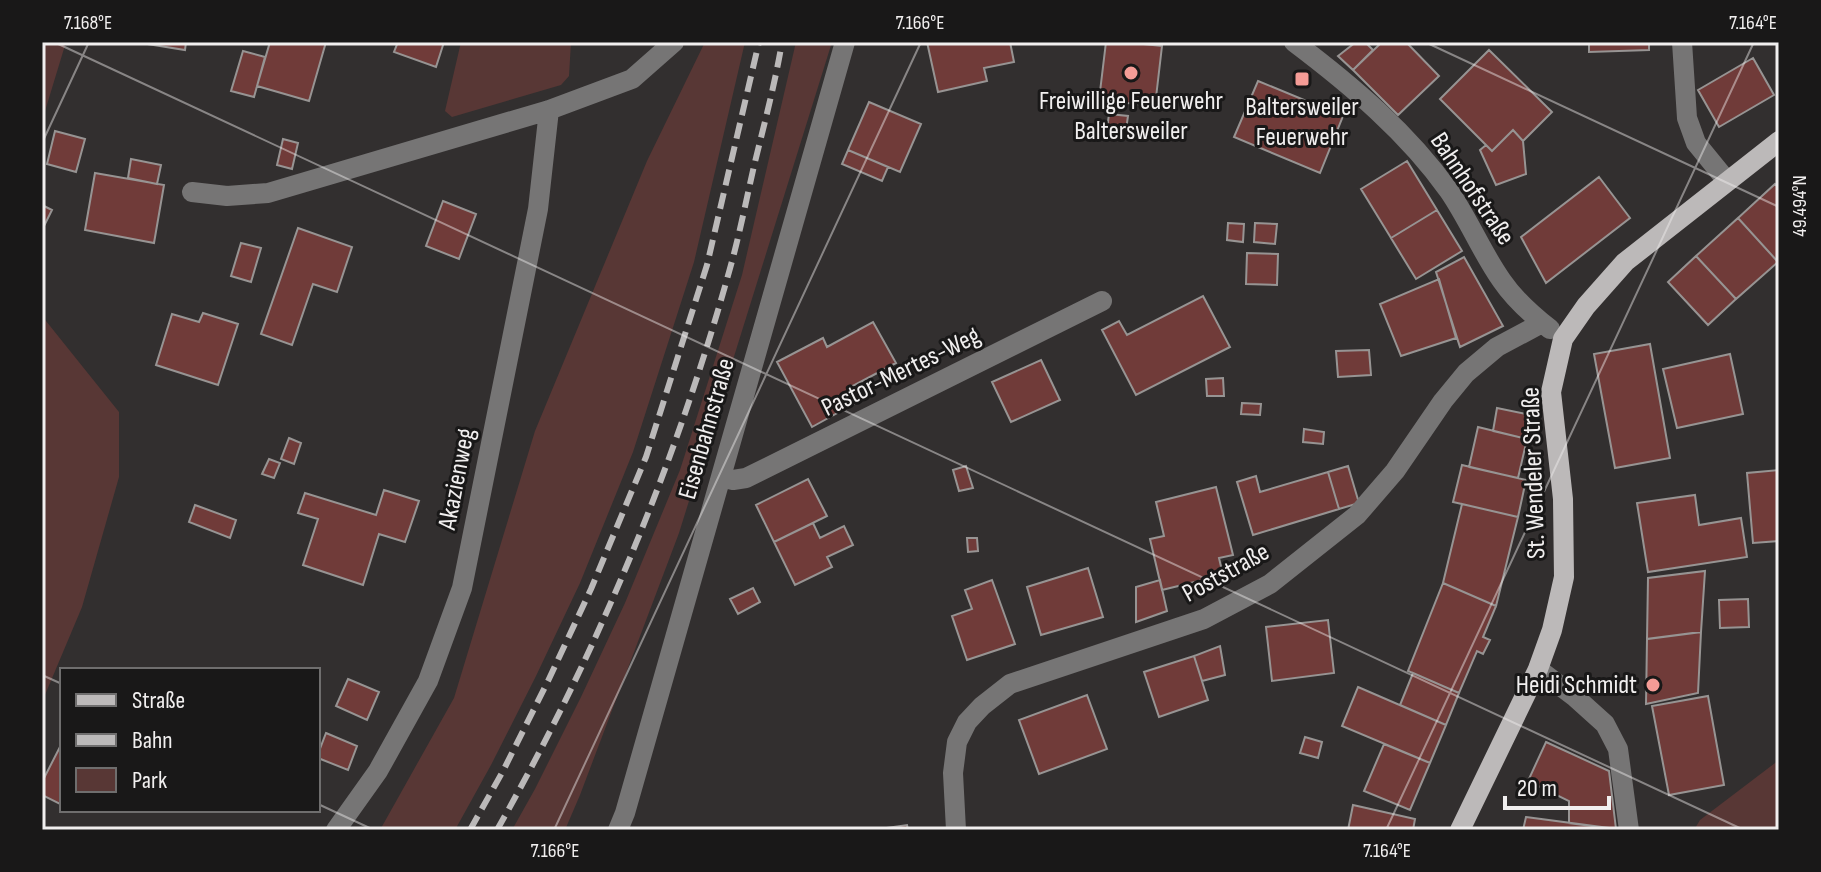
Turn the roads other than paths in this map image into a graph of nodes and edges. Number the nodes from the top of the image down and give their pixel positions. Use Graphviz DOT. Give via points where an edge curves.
graph roads {
  1 [pos="674,42"];
  2 [pos="845,42"];
  3 [pos="1294,42"];
  4 [pos="1682,42"];
  5 [pos="549,110"];
  6 [pos="1779,141"];
  7 [pos="1727,181"];
  8 [pos="192,192"];
  9 [pos="1102,301"];
  10 [pos="1542,323"];
  11 [pos="1563,339"];
  12 [pos="721,477"];
  13 [pos="1538,669"];
  14 [pos="336,830"];
  15 [pos="618,830"];
  16 [pos="956,830"];
  17 [pos="1460,830"];
  18 [pos="1629,830"];
  1 -- 5 [label="street" via="632,79"];
  2 -- 12 [label="street, Eisenbahnstraße"];
  3 -- 10 [label="street, Bahnhofstraße" via="1404,136 1449,191 1502,281"];
  4 -- 7 [label="street" via="1687,118 1696,143"];
  5 -- 8 [label="street" via="268,193"];
  5 -- 14 [label="street, Akazienweg" via="538,209 462,588 428,681 378,771"];
  6 -- 7 [label="main road, St. Wendeler Straße"];
  7 -- 11 [label="main road, St. Wendeler Straße" via="1625,262"];
  9 -- 12 [label="street, Pastor-Mertes-Weg" via="746,478"];
  10 -- 11 [label="street, Bahnhofstraße"];
  10 -- 16 [label="street, Poststraße" via="1497,347 1466,373 1357,515 1270,584 1204,619 1010,684 982,706 957,742"];
  11 -- 13 [label="main road, St. Wendeler Straße" via="1551,392 1563,499 1564,577"];
  12 -- 15 [label="street, Eisenbahnstraße"];
  13 -- 17 [label="main road, St. Wendeler Straße"];
  13 -- 18 [label="street" via="1605,724 1618,749"];
}
